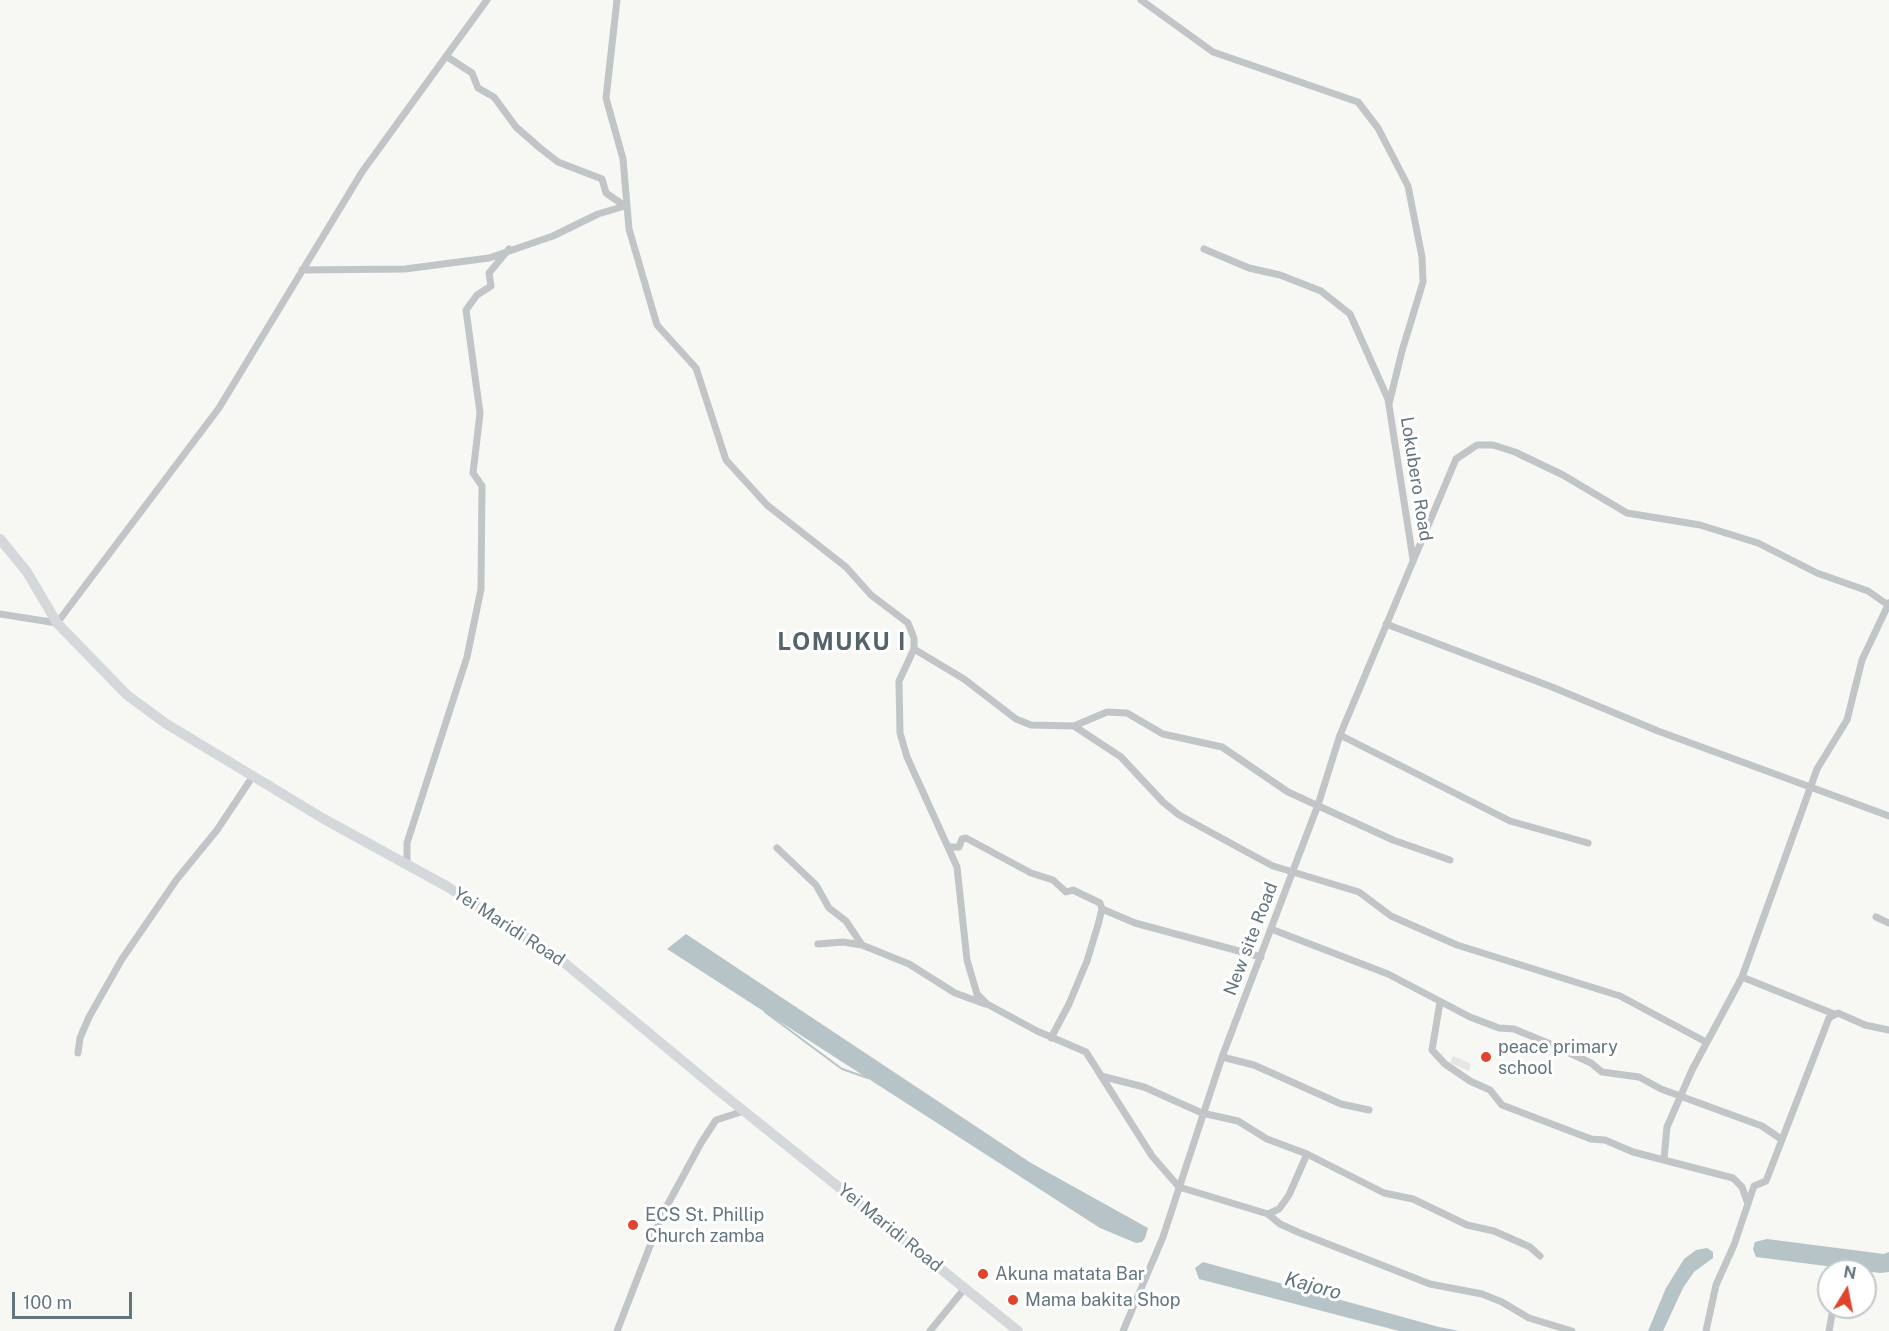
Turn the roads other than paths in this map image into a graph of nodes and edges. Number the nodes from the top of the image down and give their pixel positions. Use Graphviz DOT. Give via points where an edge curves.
graph roads {
  1 [pos="487,0"];
  2 [pos="617,0"];
  3 [pos="1141,0"];
  4 [pos="446,56"];
  5 [pos="625,206"];
  6 [pos="509,249"];
  7 [pos="1204,249"];
  8 [pos="303,270"];
  9 [pos="1389,404"];
  10 [pos="0,539"];
  11 [pos="1413,559"];
  12 [pos="1888,604"];
  13 [pos="0,614"];
  14 [pos="57,623"];
  15 [pos="1386,624"];
  16 [pos="914,650"];
  17 [pos="1074,726"];
  18 [pos="1340,735"];
  19 [pos="253,776"];
  20 [pos="1812,789"];
  21 [pos="1318,805"];
  22 [pos="1889,816"];
  23 [pos="1588,843"];
  24 [pos="949,847"];
  25 [pos="777,848"];
  26 [pos="1450,860"];
  27 [pos="407,864"];
  28 [pos="1293,872"];
  29 [pos="1102,909"];
  30 [pos="1876,917"];
  31 [pos="1889,923"];
  32 [pos="1271,929"];
  33 [pos="818,944"];
  34 [pos="862,945"];
  35 [pos="1261,957"];
  36 [pos="1742,977"];
  37 [pos="1440,1002"];
  38 [pos="987,1004"];
  39 [pos="1834,1014"];
  40 [pos="1889,1030"];
  41 [pos="1051,1038"];
  42 [pos="1706,1042"];
  43 [pos="78,1053"];
  44 [pos="1222,1057"];
  45 [pos="1101,1076"];
  46 [pos="1682,1096"];
  47 [pos="1369,1110"];
  48 [pos="744,1111"];
  49 [pos="1203,1113"];
  50 [pos="1781,1139"];
  51 [pos="1307,1154"];
  52 [pos="1664,1159"];
  53 [pos="1179,1187"];
  54 [pos="1748,1204"];
  55 [pos="1268,1214"];
  56 [pos="1540,1256"];
  57 [pos="965,1288"];
  58 [pos="617,1331"];
  59 [pos="930,1331"];
  60 [pos="1018,1331"];
  61 [pos="1123,1331"];
  62 [pos="1572,1331"];
  63 [pos="1706,1331"];
  1 -- 4 [label="street"];
  2 -- 5 [label="street" via="606,98 623,159"];
  3 -- 9 [label="street" via="1214,52 1358,102 1378,128 1408,186 1424,282"];
  4 -- 5 [label="street" via="472,73 478,88 494,97 516,127 540,148 558,162 602,179 606,193"];
  4 -- 8 [label="street" via="362,172"];
  5 -- 6 [label="street" via="553,236"];
  5 -- 16 [label="street" via="657,325 696,368 726,460 767,505 902,617 911,631"];
  6 -- 8 [label="street" via="489,258 405,269"];
  6 -- 27 [label="street" via="489,273 491,286 477,295 466,310 480,413 473,473 482,486 481,589 467,657 407,843"];
  7 -- 9 [label="street" via="1321,291 1350,314"];
  8 -- 14 [label="street" via="219,408"];
  9 -- 11 [label="street, Lokubero Road"];
  10 -- 14 [label="main road, Yei Maridi Road" via="27,572"];
  11 -- 12 [label="street, New site Road" via="1456,459 1477,445 1493,445 1563,475 1626,513 1700,525 1758,543 1817,573 1868,591"];
  11 -- 15 [label="street, New site Road"];
  12 -- 20 [label="street" via="1862,660 1847,720 1817,769"];
  13 -- 14 [label="street"];
  14 -- 19 [label="main road, Yei Maridi Road" via="127,695 165,723"];
  15 -- 18 [label="street, New site Road"];
  15 -- 20 [label="street"];
  16 -- 17 [label="street" via="964,679 1016,719 1046,727"];
  16 -- 24 [label="street" via="898,681 900,733 907,758"];
  17 -- 21 [label="street" via="1107,712 1127,713 1163,734 1222,747 1273,784"];
  17 -- 28 [label="street" via="1121,757 1179,815 1256,858"];
  18 -- 21 [label="street, New site Road"];
  18 -- 23 [label="street" via="1510,820"];
  19 -- 27 [label="main road, Yei Maridi Road"];
  19 -- 43 [label="street" via="122,959 89,1017"];
  20 -- 22 [label="street"];
  20 -- 36 [label="street"];
  21 -- 26 [label="street" via="1393,840"];
  21 -- 28 [label="street, New site Road"];
  24 -- 29 [label="street" via="959,847 966,838 1031,873 1053,880 1066,892 1073,890 1097,901"];
  24 -- 38 [label="street" via="962,891 971,981"];
  25 -- 34 [label="street" via="816,885 828,908 846,921"];
  27 -- 48 [label="main road, Yei Maridi Road" via="461,894 561,960"];
  28 -- 32 [label="street, New site Road"];
  28 -- 42 [label="street" via="1359,892 1391,916 1457,945 1620,996"];
  29 -- 35 [label="street" via="1135,923"];
  29 -- 41 [label="street" via="1087,962"];
  30 -- 31 [label="street"];
  32 -- 35 [label="street, New site Road"];
  32 -- 37 [label="street" via="1388,974"];
  33 -- 34 [label="street"];
  34 -- 38 [label="street" via="909,964 955,993"];
  35 -- 44 [label="street, New site Road"];
  36 -- 39 [label="street"];
  36 -- 42 [label="street"];
  37 -- 46 [label="street" via="1470,1017 1548,1043 1591,1062 1602,1072 1639,1077"];
  37 -- 52 [label="street" via="1432,1050 1445,1064 1490,1090 1502,1105 1591,1139"];
  38 -- 41 [label="street"];
  39 -- 40 [label="street"];
  39 -- 50 [label="street" via="1829,1018"];
  41 -- 45 [label="street" via="1086,1052"];
  42 -- 46 [label="street"];
  44 -- 47 [label="street" via="1262,1068 1341,1104"];
  44 -- 49 [label="street, New site Road"];
  45 -- 49 [label="street" via="1144,1087"];
  45 -- 53 [label="street" via="1152,1156"];
  46 -- 50 [label="street" via="1762,1126"];
  46 -- 52 [label="street" via="1667,1127"];
  48 -- 57 [label="main road, Yei Maridi Road"];
  48 -- 58 [label="street" via="716,1120 701,1143 662,1215"];
  49 -- 51 [label="street" via="1238,1121 1267,1139"];
  49 -- 53 [label="street, New site Road"];
  50 -- 54 [label="street" via="1766,1181 1754,1186"];
  51 -- 55 [label="street" via="1289,1195 1279,1209"];
  51 -- 56 [label="street" via="1384,1194 1413,1199 1467,1224 1494,1231 1530,1247"];
  52 -- 54 [label="street" via="1733,1178 1743,1188"];
  53 -- 55 [label="street"];
  53 -- 61 [label="street, New site Road"];
  54 -- 63 [label="street" via="1716,1285"];
  55 -- 62 [label="street" via="1300,1233 1430,1284 1482,1294 1529,1318"];
  57 -- 59 [label="street"];
  57 -- 60 [label="main road, Yei Maridi Road"];
}
